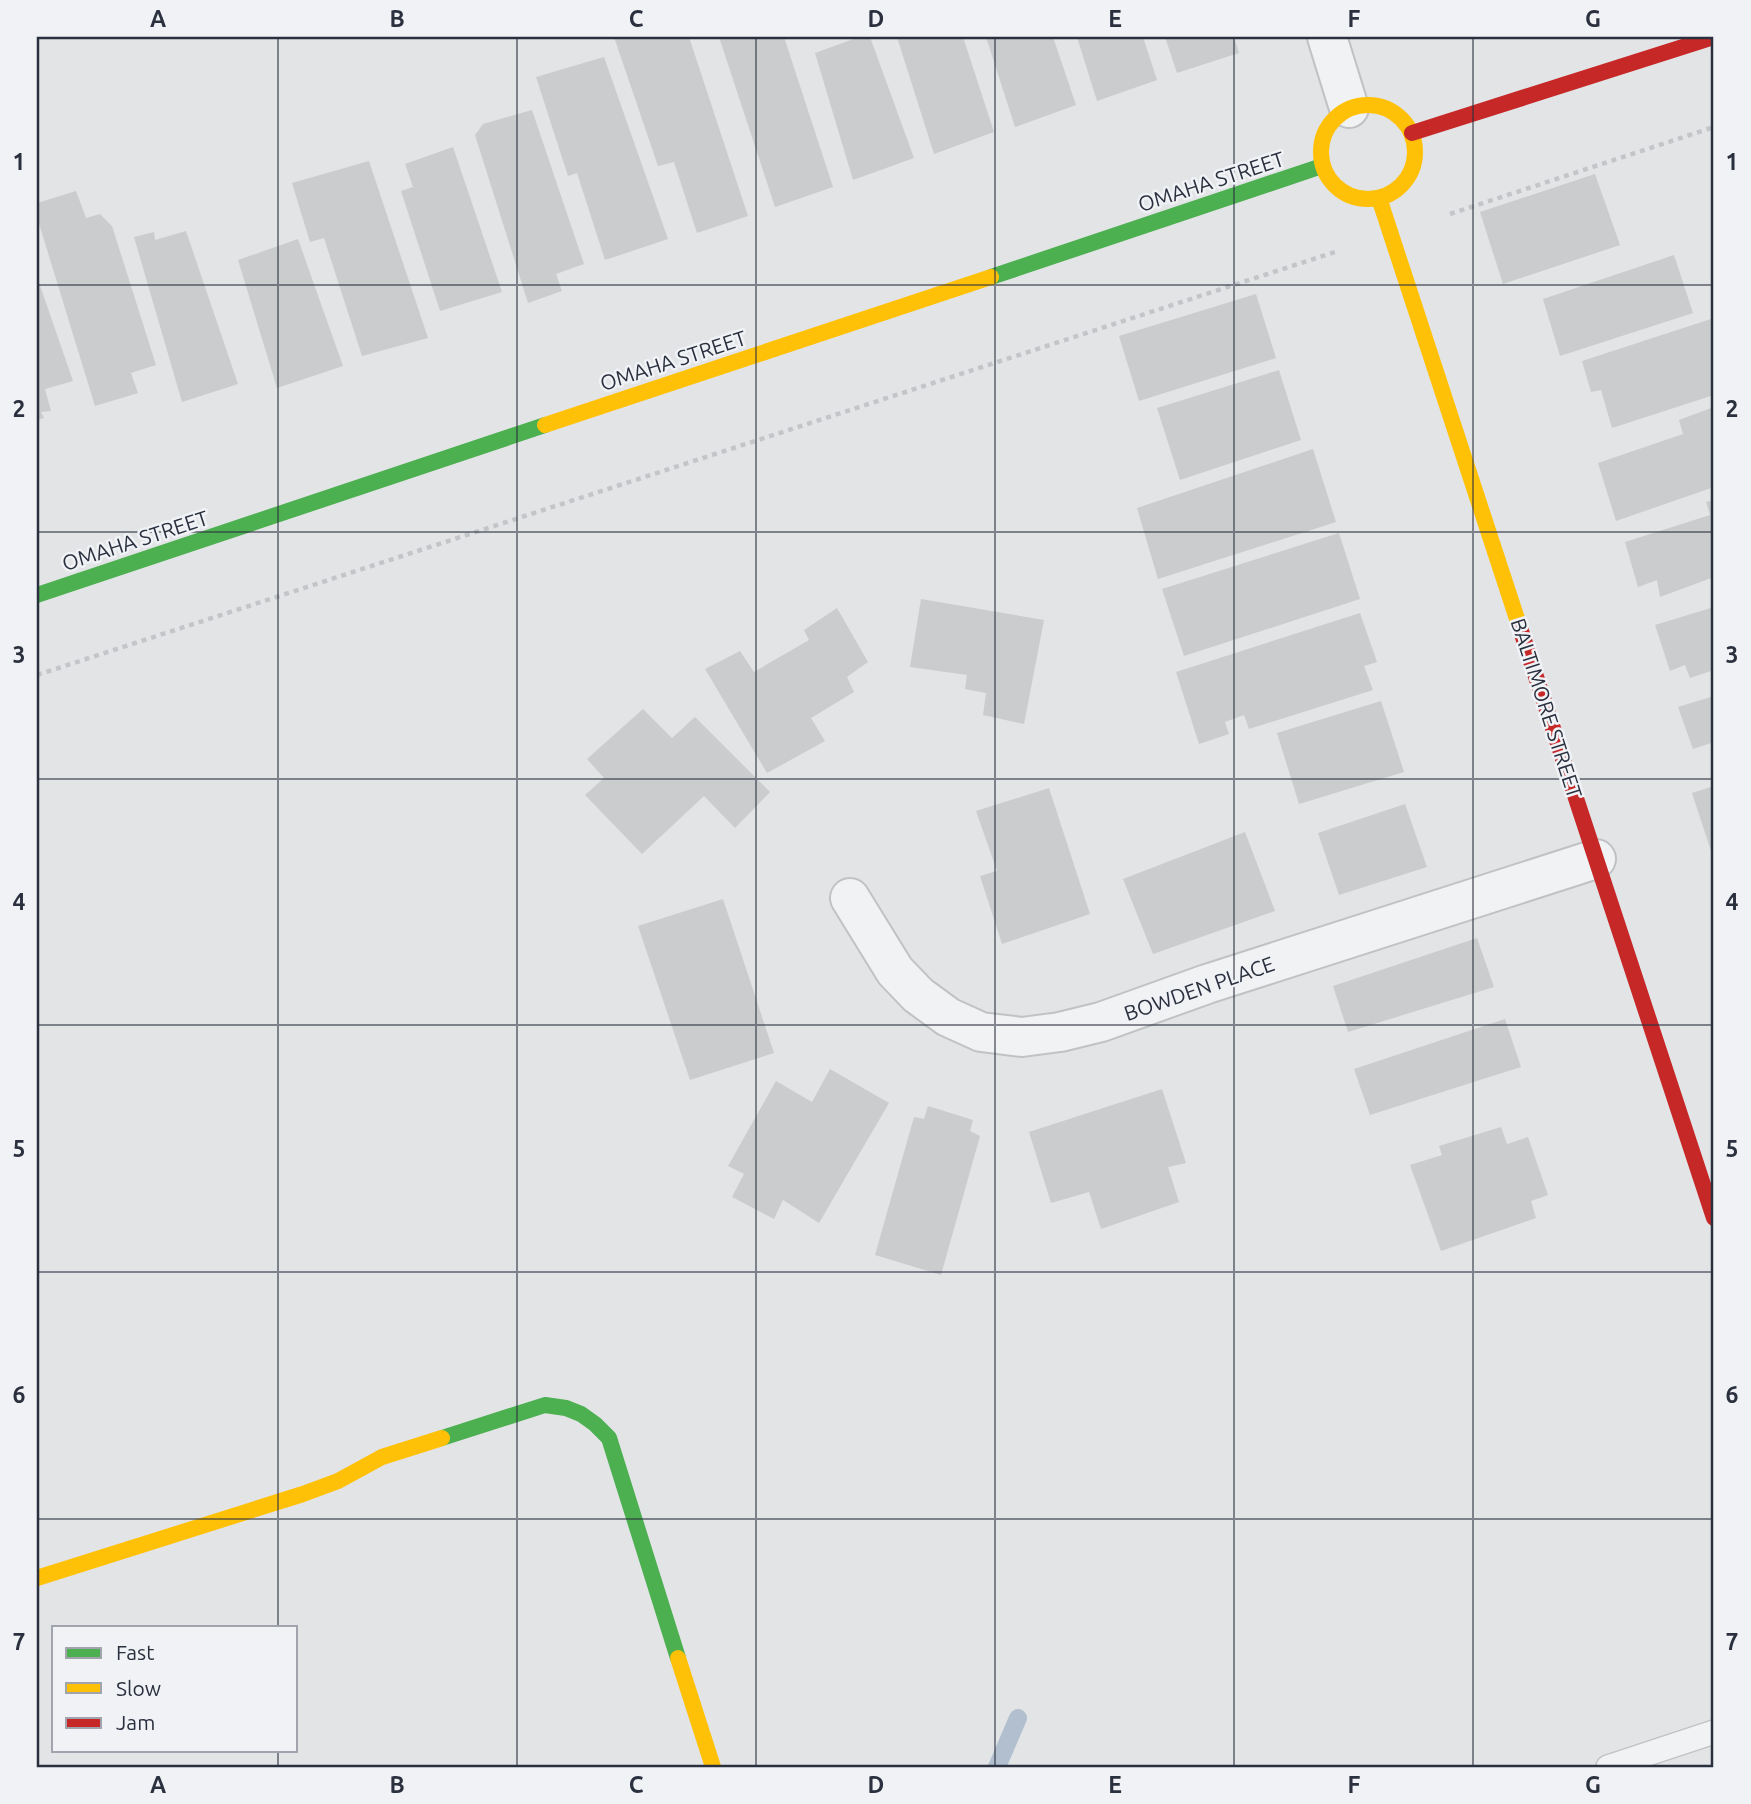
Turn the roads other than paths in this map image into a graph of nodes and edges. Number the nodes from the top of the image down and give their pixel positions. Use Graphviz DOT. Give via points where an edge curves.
graph roads {
  1 [pos="1327,37"];
  2 [pos="1714,37"];
  3 [pos="1349,108"];
  4 [pos="1412,134"];
  5 [pos="1322,166"];
  6 [pos="1380,198"];
  7 [pos="37,595"];
  8 [pos="1597,859"];
  9 [pos="850,898"];
  10 [pos="1714,1218"];
  11 [pos="37,1578"];
  12 [pos="1714,1732"];
  13 [pos="713,1767"];
  14 [pos="1608,1767"];
  1 -- 3 [label="street"];
  2 -- 4 [label="street"];
  3 -- 4 [label="street" via="1379,106 1404,121"];
  3 -- 5 [label="street" via="1338,115 1322,139"];
  4 -- 6 [label="street" via="1414,165 1406,181"];
  5 -- 6 [label="street" via="1338,189 1351,197"];
  5 -- 7 [label="street, OMAHA STREET"];
  6 -- 8 [label="street, BALTIMORE STREET"];
  8 -- 9 [label="street, BOWDEN PLACE" via="1101,1022 1022,1037 981,1032 948,1017 918,995 895,971"];
  8 -- 10 [label="street, BALTIMORE STREET"];
  11 -- 13 [label="street" via="303,1494 382,1457 427,1442 545,1405 562,1407 582,1413 609,1438"];
  12 -- 14 [label="lane"];
}
